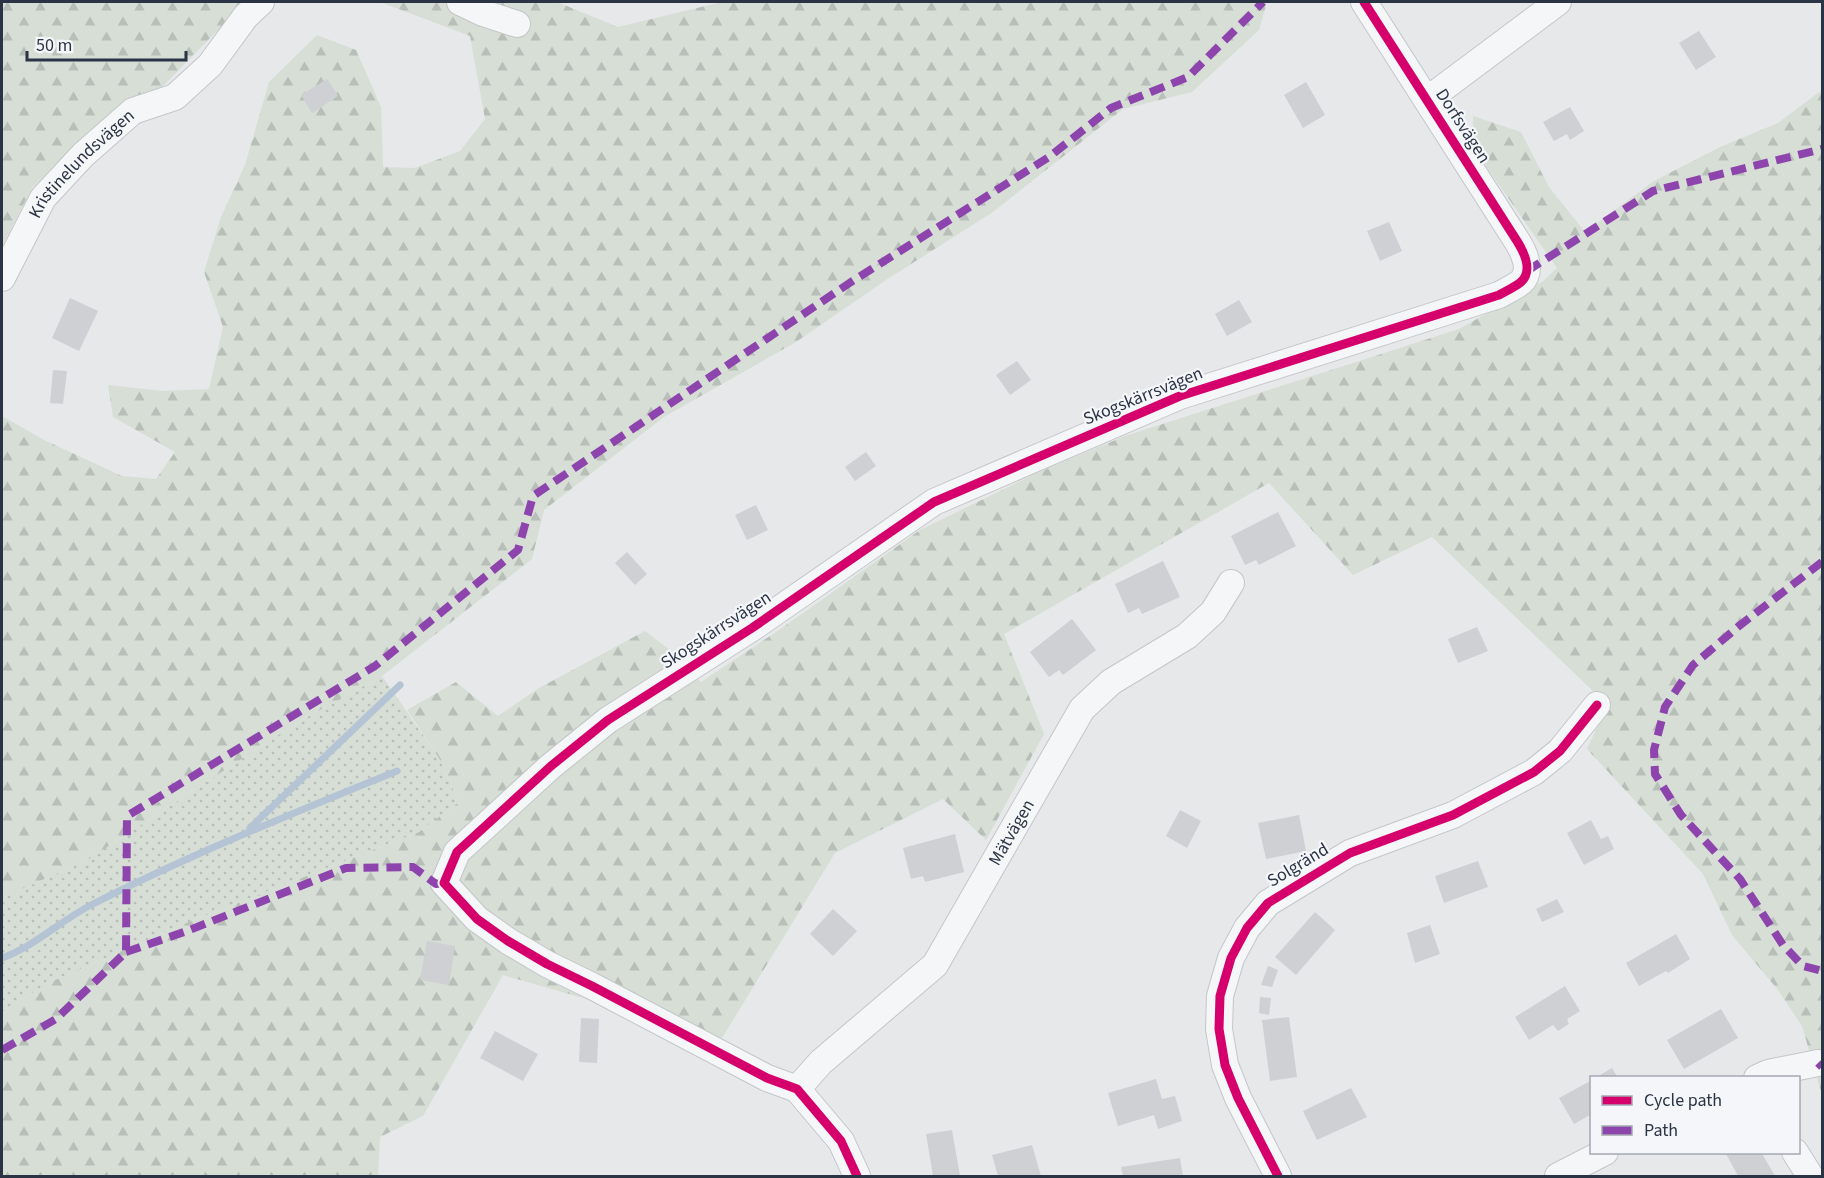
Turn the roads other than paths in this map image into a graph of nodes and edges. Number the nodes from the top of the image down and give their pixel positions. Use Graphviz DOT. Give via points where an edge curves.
graph roads {
  1 [pos="261,2"];
  2 [pos="460,2"];
  3 [pos="1364,2"];
  4 [pos="1558,2"];
  5 [pos="517,24"];
  6 [pos="1427,100"];
  7 [pos="1527,271"];
  8 [pos="2,278"];
  9 [pos="1231,583"];
  10 [pos="1597,705"];
  11 [pos="1818,1063"];
  12 [pos="1759,1076"];
  13 [pos="797,1089"];
  14 [pos="1601,1154"];
  15 [pos="1797,1154"];
  16 [pos="857,1176"];
  17 [pos="1278,1176"];
  18 [pos="1558,1176"];
  19 [pos="1810,1176"];
  1 -- 8 [label="street, Kristinelundsvägen" via="210,65 175,97 133,111 75,163 43,198"];
  2 -- 5 [label="street"];
  3 -- 6 [label="street, Dorfsvägen"];
  4 -- 6 [label="street"];
  6 -- 7 [label="street, Dorfsvägen" via="1517,241"];
  7 -- 13 [label="street, Skogskärrsvägen" via="1521,282 1499,295 1180,396 934,502 753,628 608,720 457,852 444,883 477,919 508,941 767,1078"];
  9 -- 13 [label="street, Mätvägen" via="1213,612 1187,636 1111,682 1082,709 935,965 821,1062"];
  10 -- 17 [label="street, Solgränd" via="1560,751 1534,772 1453,815 1350,853 1268,903 1247,928 1231,958 1220,996 1219,1029 1225,1065 1238,1098"];
  11 -- 12 [label="street"];
  13 -- 16 [label="street, Skogskärrsvägen" via="841,1141"];
  14 -- 18 [label="street"];
  15 -- 19 [label="street"];
}
